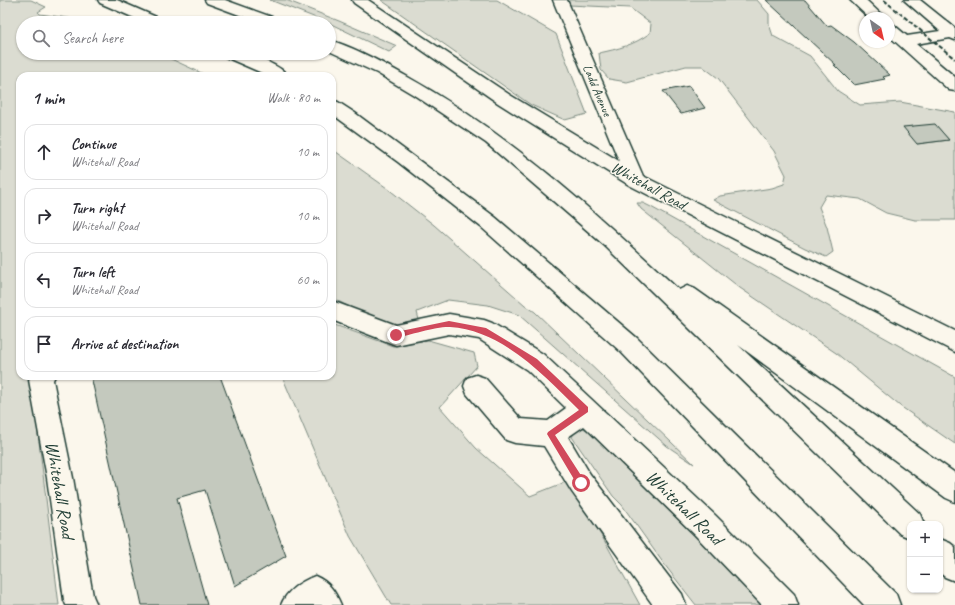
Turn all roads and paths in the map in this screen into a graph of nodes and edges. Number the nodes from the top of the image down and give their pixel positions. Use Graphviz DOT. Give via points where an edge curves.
graph roads {
  1 [pos="105,0"];
  2 [pos="212,0"];
  3 [pos="359,0"];
  4 [pos="560,0"];
  5 [pos="857,0"];
  6 [pos="911,0"];
  7 [pos="871,12"];
  8 [pos="142,16"];
  9 [pos="256,16"];
  10 [pos="895,33"];
  11 [pos="954,34"];
  12 [pos="904,41"];
  13 [pos="336,48"];
  14 [pos="246,60"];
  15 [pos="274,72"];
  16 [pos="955,86"];
  17 [pos="336,109"];
  18 [pos="636,180"];
  19 [pos="611,239"];
  20 [pos="336,312"];
  21 [pos="955,342"];
  22 [pos="41,380"];
  23 [pos="476,386"];
  24 [pos="585,410"];
  25 [pos="550,434"];
  26 [pos="955,489"];
  27 [pos="907,521"];
  28 [pos="943,556"];
  29 [pos="955,567"];
  30 [pos="82,605"];
  31 [pos="296,605"];
  32 [pos="326,605"];
  33 [pos="671,605"];
  34 [pos="783,605"];
  35 [pos="885,605"];
  1 -- 8 [label="main road"];
  2 -- 9 [label="main road"];
  3 -- 18 [label="main road, Whitehall Road" via="504,99"];
  4 -- 18 [label="main road, Ladd Avenue"];
  5 -- 7 [label="main road"];
  6 -- 11 [label="main road"];
  10 -- 12 [label="main road"];
  11 -- 12 [label="main road"];
  12 -- 16 [label="main road"];
  13 -- 19 [label="main road" via="420,91 492,139"];
  14 -- 15 [label="main road"];
  17 -- 35 [label="main road" via="488,222 629,345"];
  18 -- 21 [label="main road, Whitehall Road"];
  19 -- 26 [label="main road"];
  19 -- 27 [label="main road"];
  20 -- 24 [label="main road, Whitehall Road" via="396,335 449,324 484,330 535,362"];
  22 -- 30 [label="main road, Whitehall Road" via="60,478 79,600"];
  23 -- 25 [label="main road" via="515,431"];
  24 -- 25 [label="main road"];
  24 -- 34 [label="main road, Whitehall Road" via="705,525"];
  25 -- 33 [label="main road" via="581,483"];
  28 -- 29 [label="main road"];
  31 -- 32 [label="main road" via="315,591"];
}
